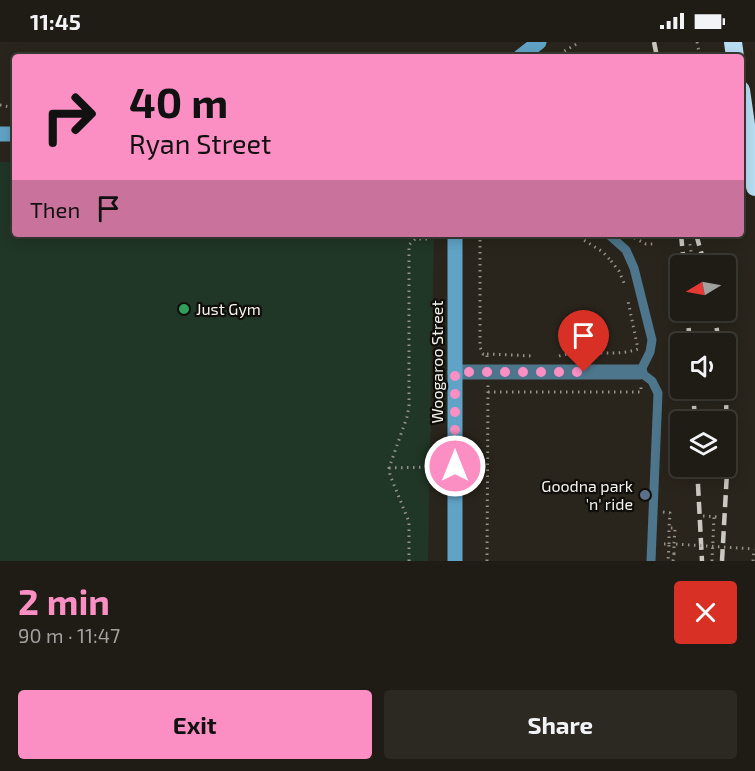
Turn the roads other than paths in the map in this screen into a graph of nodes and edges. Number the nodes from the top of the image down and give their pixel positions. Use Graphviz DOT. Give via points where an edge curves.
graph roads {
  1 [pos="744,111"];
  2 [pos="755,187"];
  3 [pos="455,237"];
  4 [pos="611,237"];
  5 [pos="455,372"];
  6 [pos="640,372"];
  7 [pos="455,561"];
  8 [pos="651,561"];
  1 -- 2 [label="highway"];
  3 -- 5 [label="main road, Woogaroo Street"];
  4 -- 6 [label="lane" via="626,250 634,268 652,340"];
  5 -- 6 [label="street"];
  5 -- 7 [label="main road, Woogaroo Street"];
  6 -- 8 [label="lane" via="652,381 658,393"];
}
